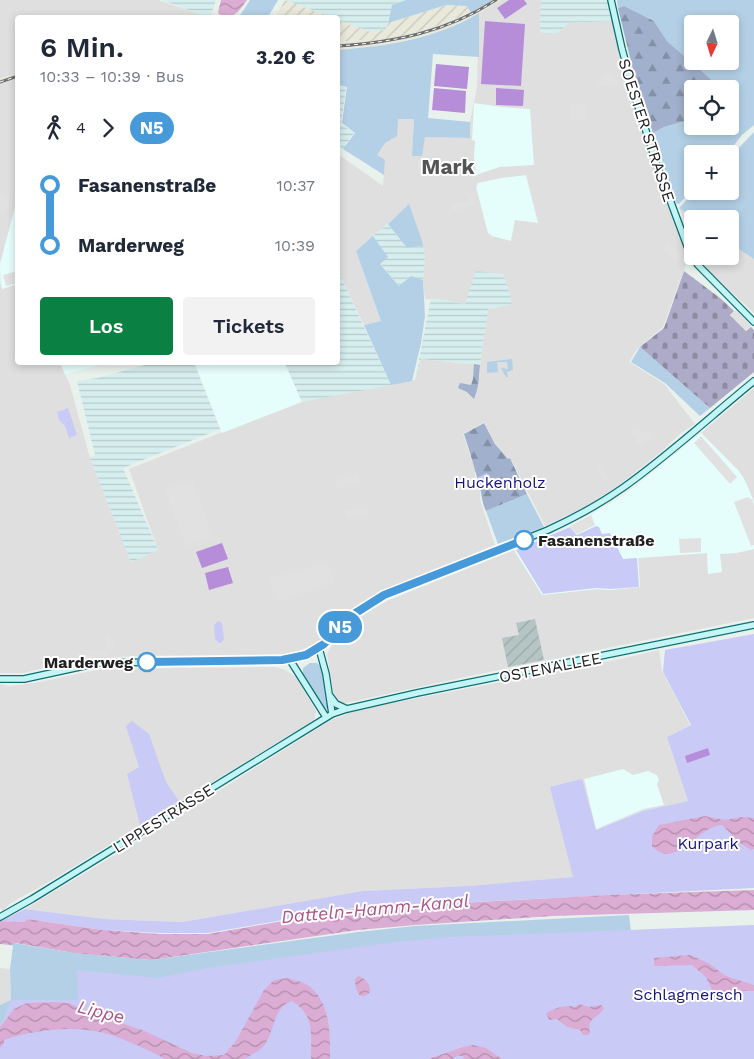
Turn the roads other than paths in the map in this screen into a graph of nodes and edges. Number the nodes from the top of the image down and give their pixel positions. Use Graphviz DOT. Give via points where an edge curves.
graph roads {
  1 [pos="611,0"];
  2 [pos="754,322"];
  3 [pos="754,381"];
  4 [pos="754,626"];
  5 [pos="319,648"];
  6 [pos="290,660"];
  7 [pos="0,679"];
  8 [pos="329,693"];
  9 [pos="317,704"];
  10 [pos="347,708"];
  11 [pos="329,715"];
  12 [pos="317,722"];
  13 [pos="0,917"];
  1 -- 2 [label="main road, SOESTER STRASSE" via="635,97 689,251 698,265"];
  3 -- 5 [label="main road" via="610,496 548,530 384,595 354,614"];
  4 -- 10 [label="main road, OSTENALLEE"];
  5 -- 6 [label="main road"];
  5 -- 8 [label="main road"];
  6 -- 7 [label="main road" via="98,663 24,679"];
  6 -- 9 [label="main road"];
  8 -- 10 [label="main road" via="336,704"];
  8 -- 11 [label="main road"];
  9 -- 11 [label="main road"];
  9 -- 12 [label="main road"];
  10 -- 11 [label="main road, OSTENALLEE"];
  11 -- 12 [label="main road, LIPPESTRASSE"];
  12 -- 13 [label="main road, LIPPESTRASSE"];
}
